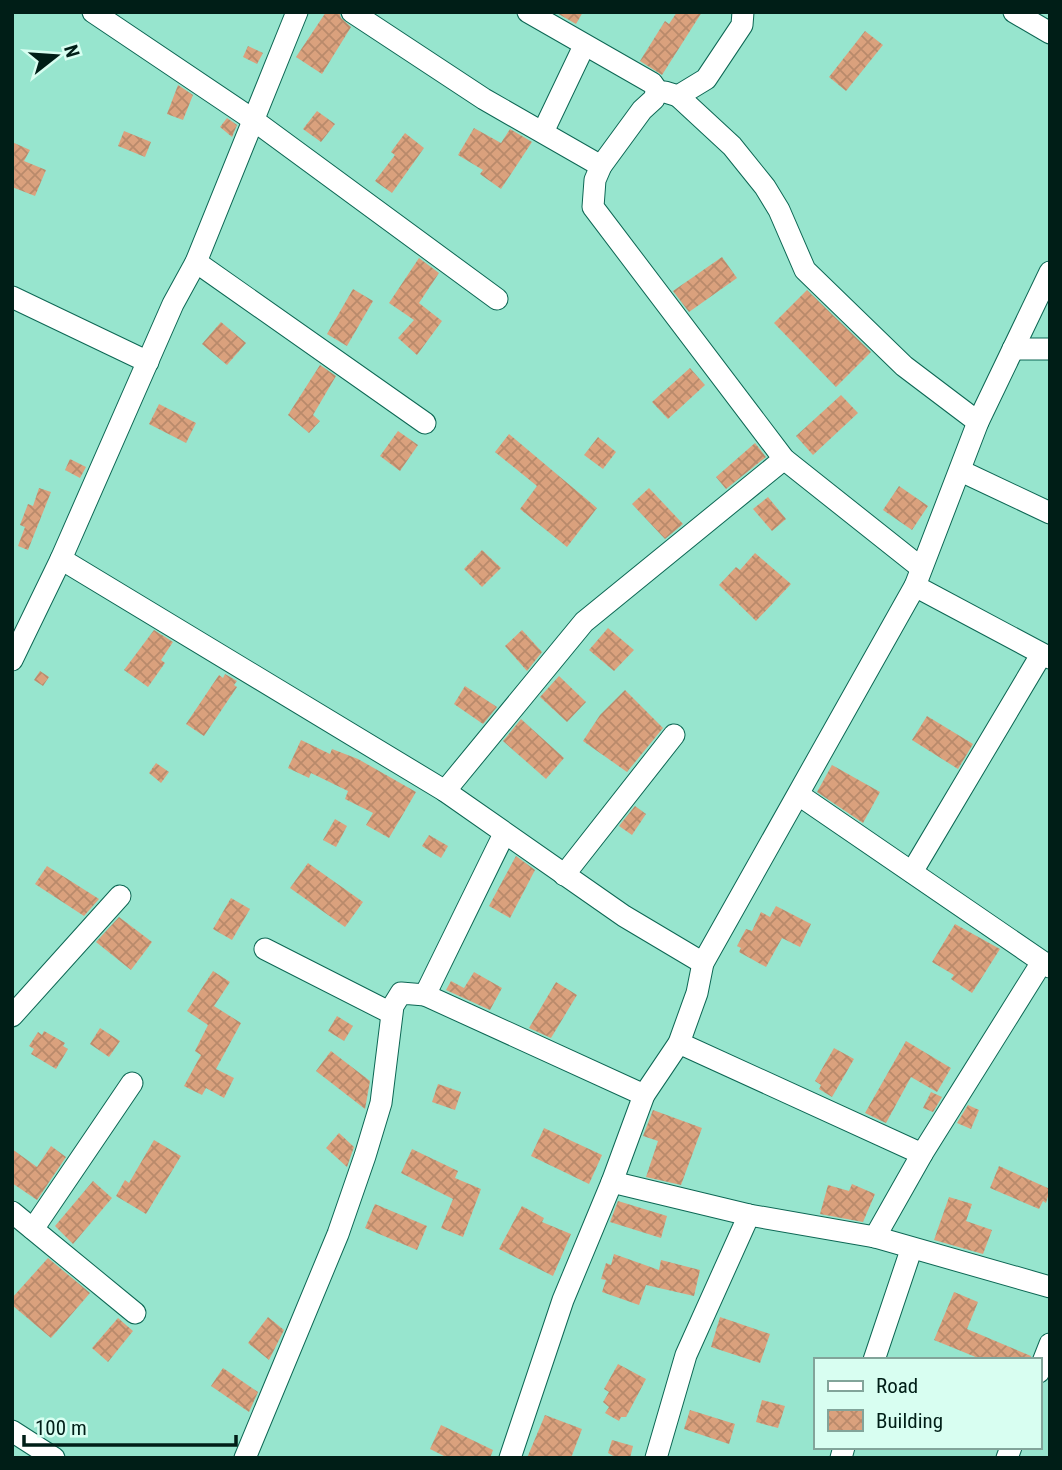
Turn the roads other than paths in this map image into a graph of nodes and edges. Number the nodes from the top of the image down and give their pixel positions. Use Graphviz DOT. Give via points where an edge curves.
graph roads {
  1 [pos="93,12"];
  2 [pos="297,12"];
  3 [pos="352,12"];
  4 [pos="528,12"];
  5 [pos="743,12"];
  6 [pos="1014,12"];
  7 [pos="1050,33"];
  8 [pos="584,46"];
  9 [pos="657,90"];
  10 [pos="678,96"];
  11 [pos="252,119"];
  12 [pos="543,132"];
  13 [pos="601,166"];
  14 [pos="196,262"];
  15 [pos="1050,272"];
  16 [pos="12,297"];
  17 [pos="497,299"];
  18 [pos="1013,349"];
  19 [pos="1050,349"];
  20 [pos="148,362"];
  21 [pos="978,422"];
  22 [pos="425,423"];
  23 [pos="784,459"];
  24 [pos="961,471"];
  25 [pos="1050,513"];
  26 [pos="61,559"];
  27 [pos="918,576"];
  28 [pos="16,646"];
  29 [pos="1045,657"];
  30 [pos="674,735"];
  31 [pos="445,791"];
  32 [pos="799,794"];
  33 [pos="504,834"];
  34 [pos="912,872"];
  35 [pos="564,875"];
  36 [pos="120,896"];
  37 [pos="265,949"];
  38 [pos="703,963"];
  39 [pos="1046,965"];
  40 [pos="425,995"];
  41 [pos="391,1013"];
  42 [pos="12,1016"];
  43 [pos="679,1043"];
  44 [pos="132,1083"];
  45 [pos="644,1095"];
  46 [pos="922,1154"];
  47 [pos="612,1182"];
  48 [pos="12,1212"];
  49 [pos="749,1215"];
  50 [pos="33,1229"];
  51 [pos="875,1237"];
  52 [pos="911,1250"];
  53 [pos="1050,1287"];
  54 [pos="135,1313"];
  55 [pos="1050,1344"];
  56 [pos="875,1358"];
  57 [pos="1041,1367"];
  58 [pos="12,1431"];
  59 [pos="54,1458"];
  60 [pos="245,1458"];
  61 [pos="510,1458"];
  62 [pos="656,1458"];
  1 -- 11 [label="street"];
  2 -- 11 [label="street"];
  3 -- 12 [label="street"];
  4 -- 8 [label="street"];
  5 -- 10 [label="street" via="742,25 706,79"];
  6 -- 7 [label="street"];
  8 -- 9 [label="street"];
  8 -- 12 [label="street"];
  9 -- 10 [label="street"];
  9 -- 13 [label="street"];
  10 -- 21 [label="street" via="732,146 765,187 805,270 904,366"];
  11 -- 14 [label="street"];
  11 -- 17 [label="street"];
  12 -- 13 [label="street"];
  13 -- 23 [label="street" via="593,206"];
  14 -- 20 [label="street"];
  14 -- 22 [label="street"];
  15 -- 18 [label="street"];
  16 -- 20 [label="street"];
  18 -- 19 [label="street"];
  18 -- 21 [label="street"];
  20 -- 26 [label="street"];
  21 -- 24 [label="street"];
  23 -- 27 [label="street"];
  23 -- 31 [label="street" via="584,622"];
  24 -- 25 [label="street"];
  24 -- 27 [label="street"];
  26 -- 28 [label="street"];
  26 -- 31 [label="street"];
  27 -- 29 [label="street"];
  27 -- 32 [label="street"];
  29 -- 34 [label="street"];
  30 -- 35 [label="street"];
  31 -- 33 [label="street"];
  32 -- 34 [label="street"];
  32 -- 38 [label="street"];
  33 -- 35 [label="street"];
  33 -- 40 [label="street"];
  34 -- 39 [label="street"];
  35 -- 38 [label="street"];
  36 -- 42 [label="street"];
  37 -- 41 [label="street"];
  38 -- 43 [label="street"];
  39 -- 46 [label="street"];
  40 -- 41 [label="street" via="401,993"];
  40 -- 45 [label="street"];
  41 -- 60 [label="street" via="381,1103 365,1156 338,1234"];
  43 -- 45 [label="street"];
  43 -- 46 [label="street"];
  44 -- 50 [label="street"];
  45 -- 47 [label="street"];
  46 -- 51 [label="street"];
  47 -- 49 [label="street"];
  47 -- 61 [label="street" via="563,1300"];
  48 -- 50 [label="street"];
  49 -- 51 [label="street"];
  49 -- 62 [label="street" via="686,1355"];
  50 -- 54 [label="street"];
  51 -- 52 [label="street"];
  52 -- 53 [label="street"];
  52 -- 56 [label="street"];
  55 -- 57 [label="street"];
  58 -- 59 [label="street"];
}
